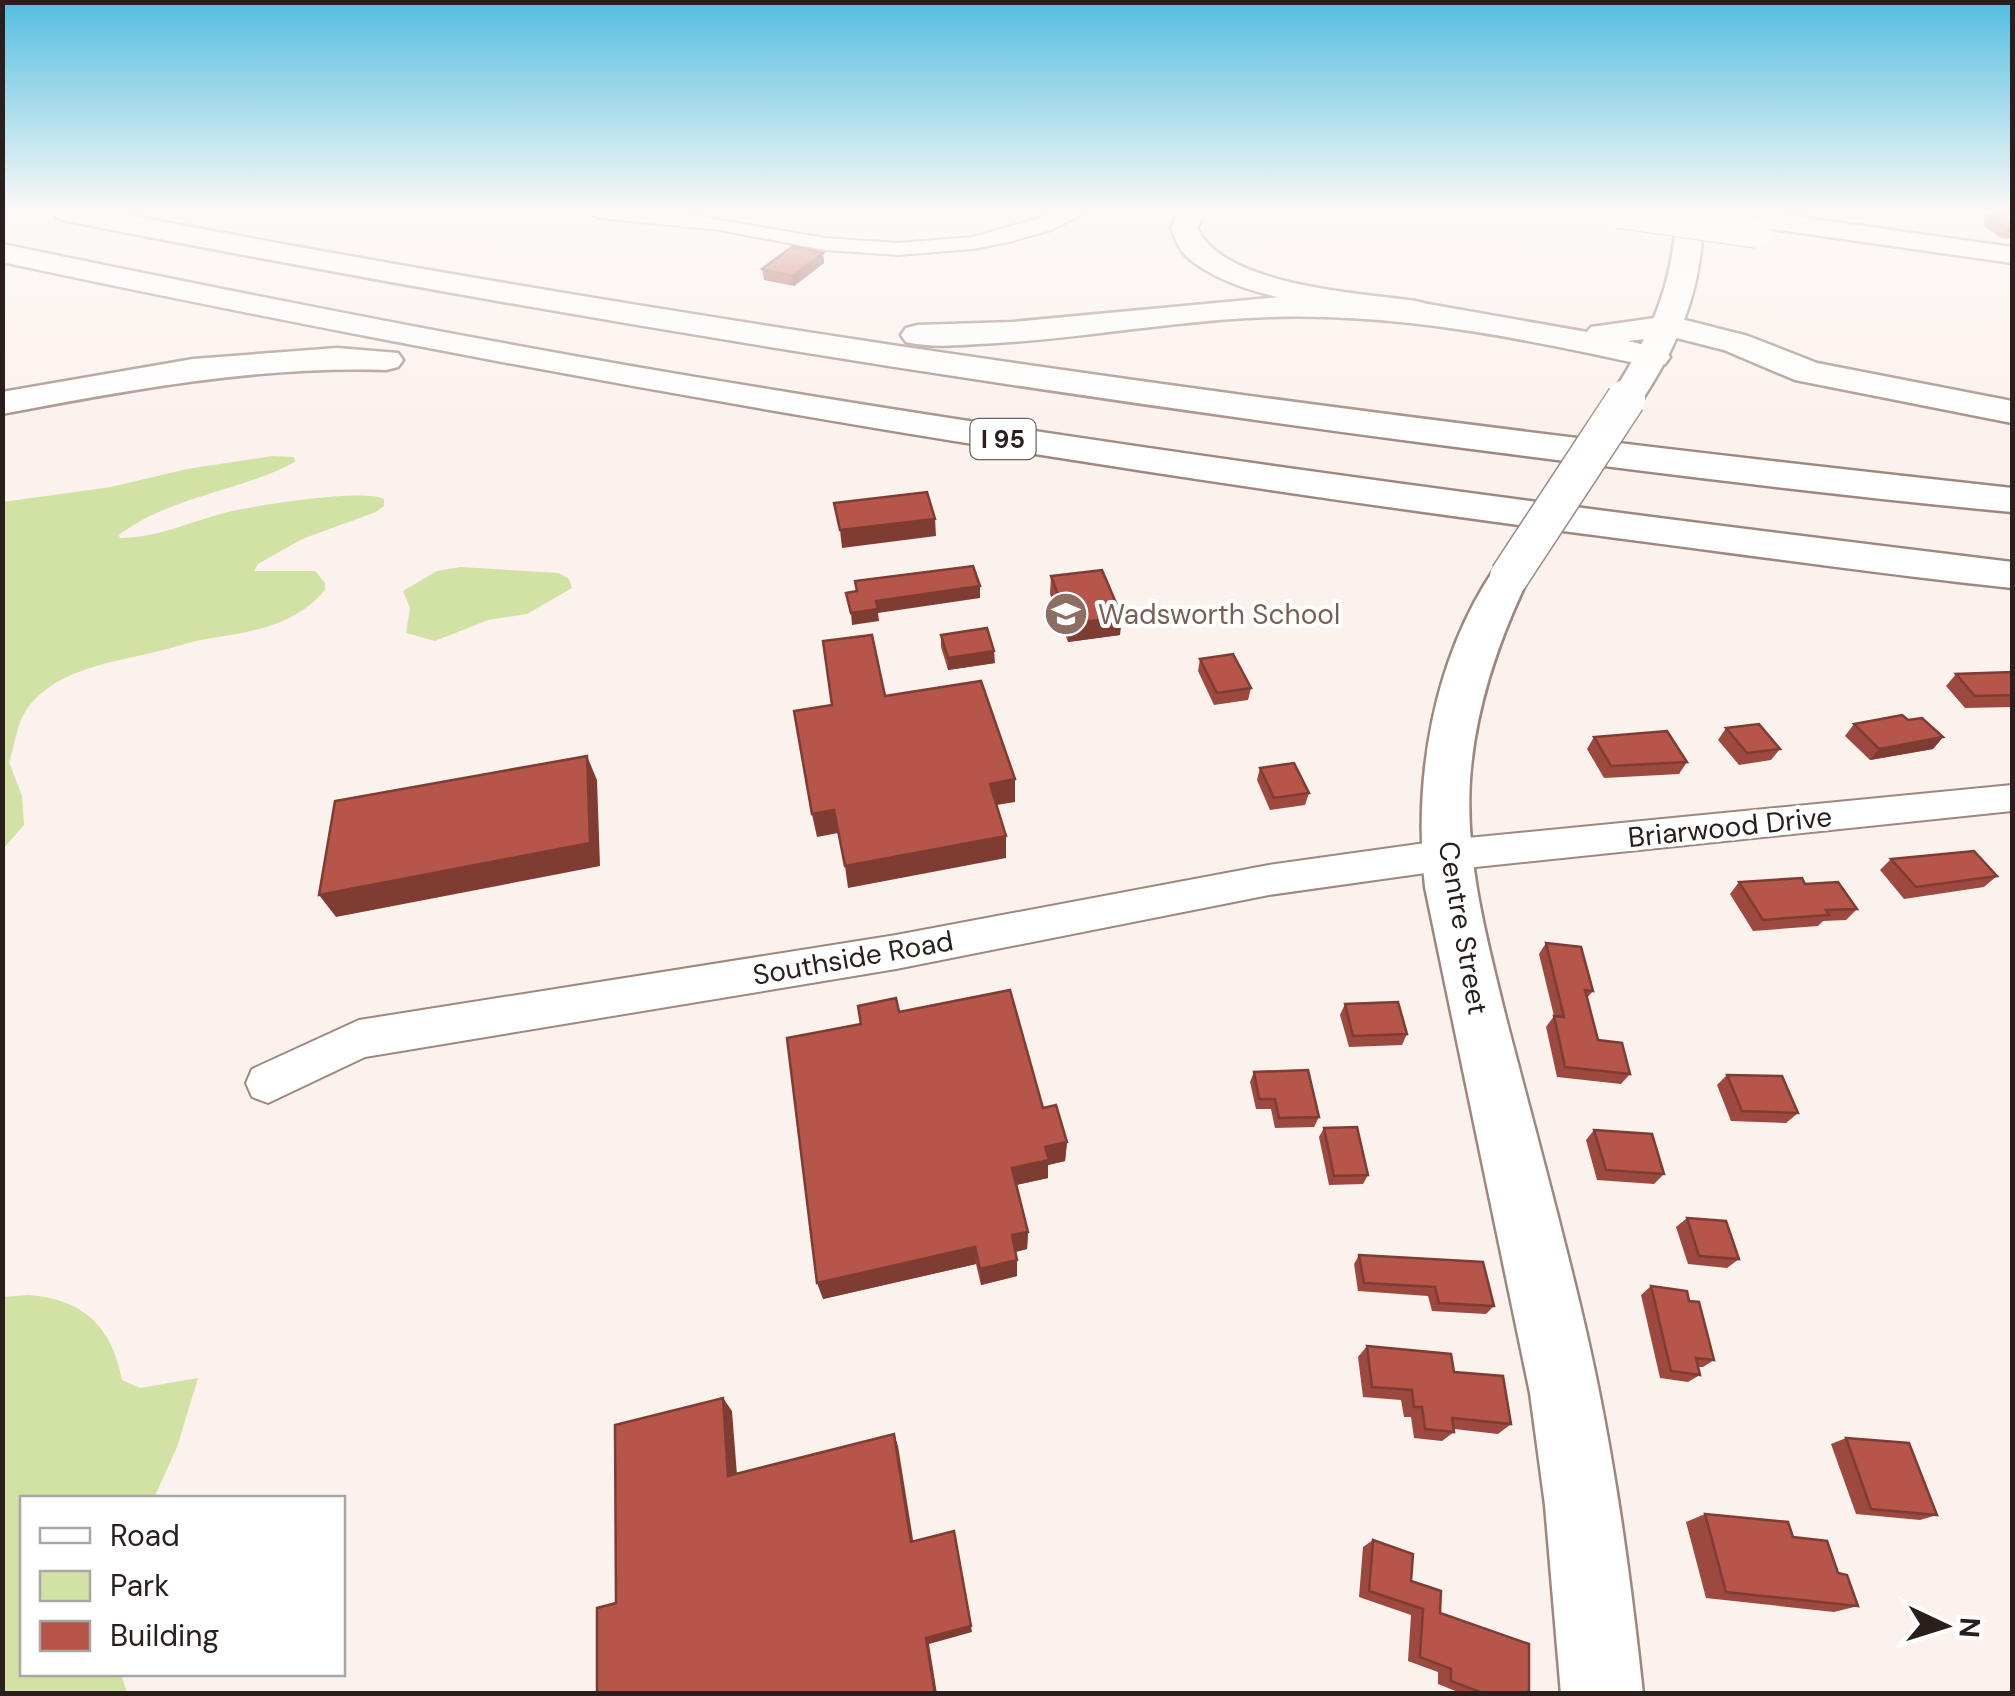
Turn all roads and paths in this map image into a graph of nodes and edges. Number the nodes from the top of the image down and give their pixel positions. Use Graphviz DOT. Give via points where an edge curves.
graph roads {
  1 [pos="187,291"];
  2 [pos="481,291"];
  3 [pos="518,291"];
  4 [pos="1306,291"];
  5 [pos="1683,291"];
  6 [pos="1689,291"];
  7 [pos="1416,310"];
  8 [pos="1669,326"];
  9 [pos="1541,332"];
  10 [pos="1736,343"];
  11 [pos="1653,357"];
  12 [pos="2,403"];
  13 [pos="2012,412"];
  14 [pos="846,414"];
  15 [pos="2012,500"];
  16 [pos="2012,575"];
  17 [pos="2012,798"];
  18 [pos="1447,855"];
  19 [pos="268,1083"];
  20 [pos="1602,1694"];
  1 -- 14 [label="highway, I 95"];
  2 -- 15 [label="highway, I 95" via="1254,410"];
  3 -- 7 [label="highway" via="898,335 1022,332 1272,307"];
  4 -- 7 [label="main road"];
  5 -- 8 [label="main road, Centre Street"];
  6 -- 10 [label="highway" via="1703,316"];
  7 -- 9 [label="highway"];
  8 -- 9 [label="highway"];
  8 -- 10 [label="highway"];
  8 -- 11 [label="main road, Centre Street"];
  9 -- 11 [label="highway"];
  10 -- 13 [label="highway" via="1808,372"];
  11 -- 18 [label="main road, Centre Street, bridge" via="1509,577 1473,650 1445,806"];
  12 -- 14 [label="highway" via="200,367 333,357"];
  14 -- 16 [label="highway, I 95" via="1385,496"];
  17 -- 18 [label="street, Briarwood Drive"];
  18 -- 19 [label="street, Southside Road" via="1268,880 896,952 359,1039"];
  18 -- 20 [label="main road, Centre Street" via="1463,952 1565,1394"];
}
